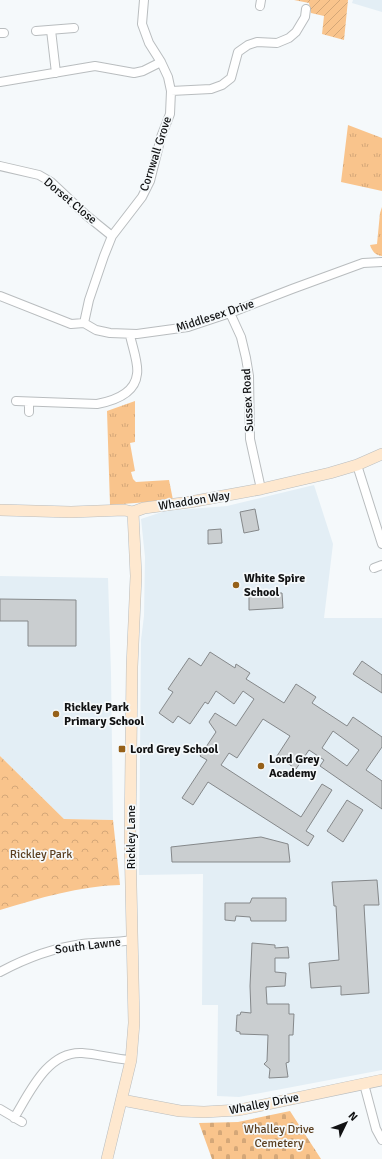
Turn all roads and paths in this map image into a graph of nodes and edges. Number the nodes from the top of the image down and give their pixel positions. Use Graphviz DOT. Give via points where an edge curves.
graph roads {
  1 [pos="144,0"];
  2 [pos="306,9"];
  3 [pos="74,28"];
  4 [pos="51,30"];
  5 [pos="36,31"];
  6 [pos="161,62"];
  7 [pos="56,73"];
  8 [pos="0,82"];
  9 [pos="171,91"];
  10 [pos="0,166"];
  11 [pos="112,236"];
  12 [pos="382,262"];
  13 [pos="0,296"];
  14 [pos="230,313"];
  15 [pos="84,323"];
  16 [pos="130,335"];
  17 [pos="16,401"];
  18 [pos="29,402"];
  19 [pos="29,412"];
  20 [pos="382,454"];
  21 [pos="357,465"];
  22 [pos="261,489"];
  23 [pos="0,510"];
  24 [pos="133,512"];
  25 [pos="382,544"];
  26 [pos="382,565"];
  27 [pos="374,568"];
  28 [pos="132,940"];
  29 [pos="0,972"];
  30 [pos="131,1060"];
  31 [pos="382,1080"];
  32 [pos="364,1084"];
  33 [pos="122,1100"];
  34 [pos="0,1109"];
  35 [pos="14,1118"];
  36 [pos="22,1122"];
  37 [pos="382,1140"];
  38 [pos="107,1159"];
  1 -- 6 [label="street, Cornwall Grove" via="142,24 148,43"];
  2 -- 9 [label="street" via="305,17 296,32 288,38 276,43 257,42 238,52 231,78 222,85 211,89"];
  3 -- 4 [label="street"];
  4 -- 5 [label="street"];
  4 -- 7 [label="street"];
  6 -- 7 [label="street" via="134,73 95,66"];
  6 -- 9 [label="street, Cornwall Grove"];
  7 -- 8 [label="street"];
  9 -- 11 [label="street, Cornwall Grove" via="170,114 161,137 150,181 142,197"];
  10 -- 11 [label="street, Dorset Close" via="39,175 51,182"];
  11 -- 15 [label="street, Cornwall Grove" via="89,300"];
  12 -- 14 [label="street, Middlesex Drive" via="363,263"];
  13 -- 15 [label="street, Middlesex Drive" via="71,324"];
  14 -- 16 [label="street, Middlesex Drive" via="188,327"];
  14 -- 22 [label="street, Sussex Road" via="241,337 246,358 249,376 250,440"];
  15 -- 16 [label="street, Middlesex Drive" via="96,330"];
  16 -- 18 [label="street" via="137,375 134,383 123,395 97,404"];
  17 -- 18 [label="street"];
  18 -- 19 [label="street"];
  20 -- 21 [label="street, Whaddon Way"];
  21 -- 22 [label="street, Whaddon Way"];
  21 -- 25 [label="street"];
  22 -- 24 [label="street, Whaddon Way"];
  23 -- 24 [label="street, Whaddon Way"];
  24 -- 28 [label="street, Rickley Lane" via="136,576 131,726"];
  26 -- 27 [label="street"];
  28 -- 29 [label="street, South Lawne" via="50,950"];
  28 -- 30 [label="street, Rickley Lane" via="134,1023"];
  30 -- 33 [label="street, Rickley Lane"];
  30 -- 35 [label="street" via="80,1052 52,1062 43,1071"];
  31 -- 32 [label="street, Whalley Drive"];
  32 -- 33 [label="street, Whalley Drive" via="225,1112 180,1111"];
  32 -- 37 [label="street" via="376,1129"];
  33 -- 38 [label="street, Rickley Lane"];
  34 -- 35 [label="street"];
  35 -- 36 [label="street"];
}
